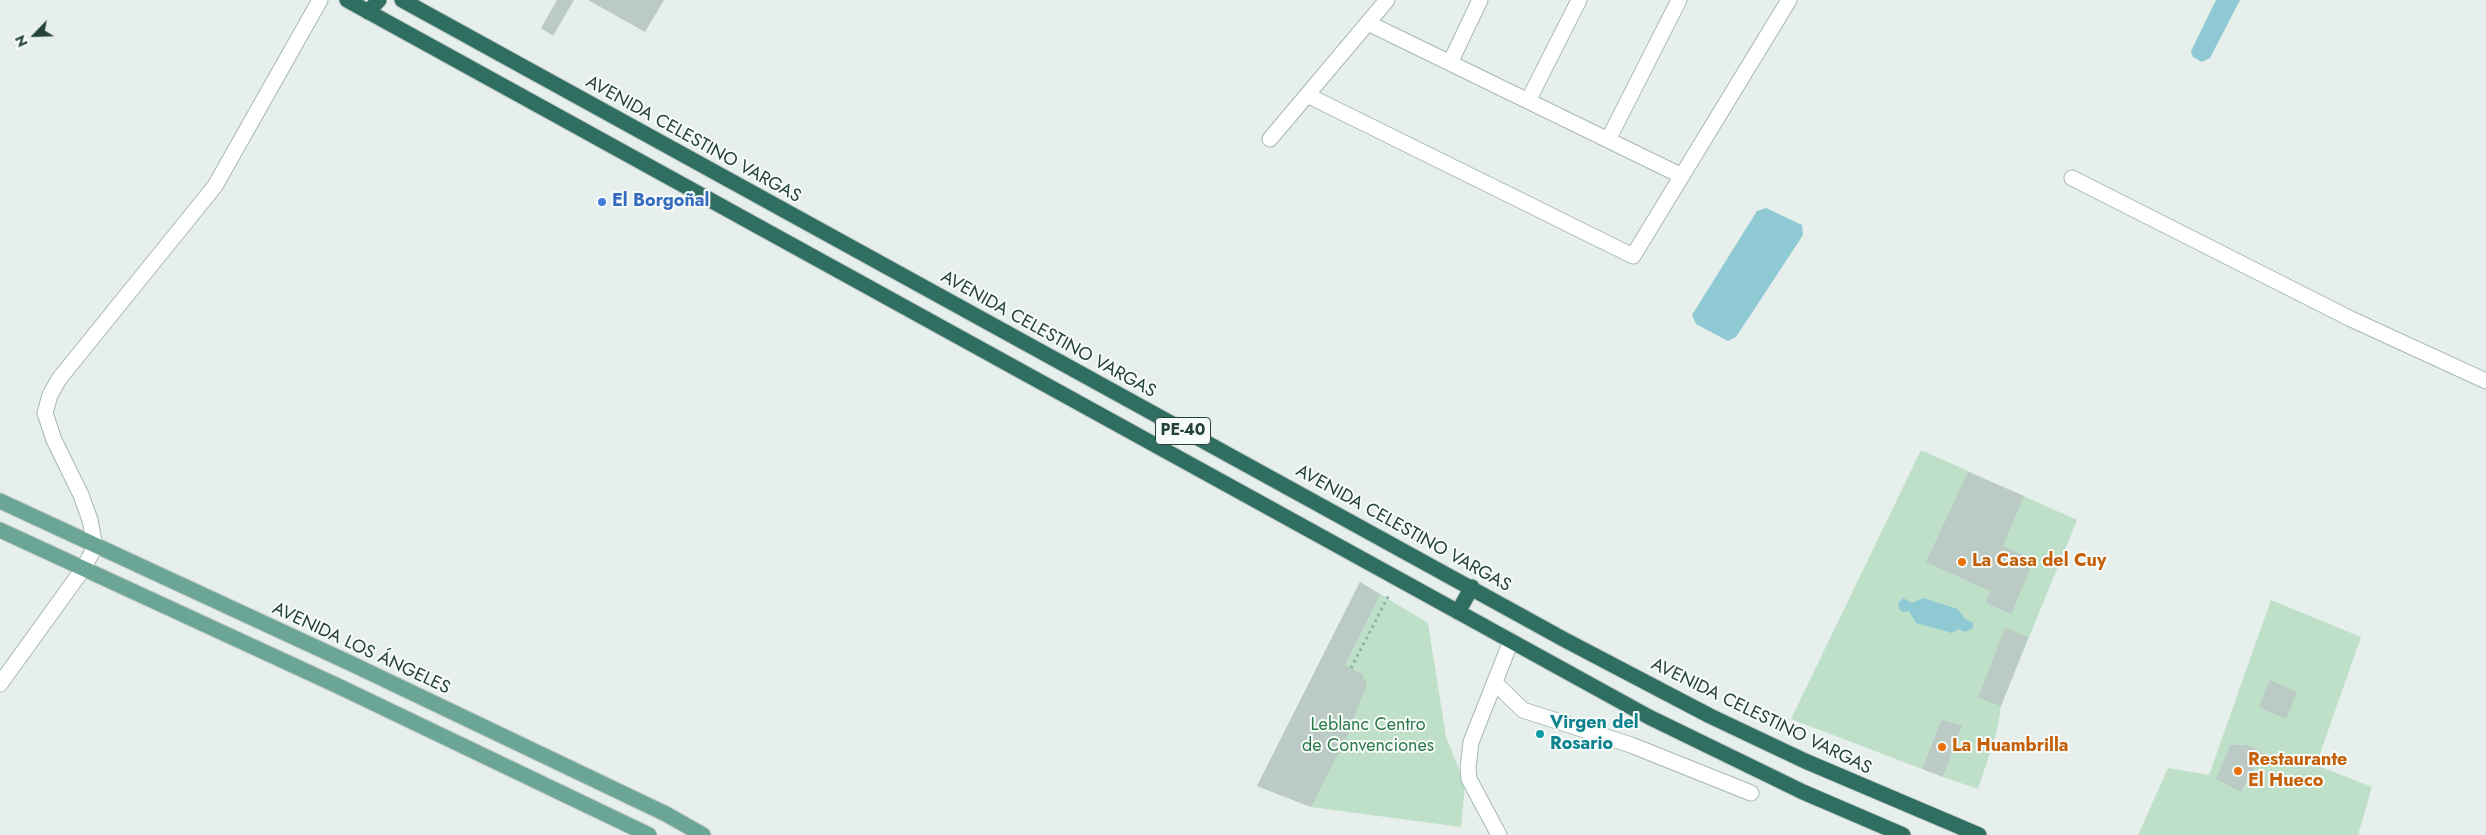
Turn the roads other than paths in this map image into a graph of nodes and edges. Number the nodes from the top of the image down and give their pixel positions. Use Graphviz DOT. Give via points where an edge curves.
graph roads {
  1 [pos="320,0"];
  2 [pos="346,0"];
  3 [pos="379,0"];
  4 [pos="402,0"];
  5 [pos="1387,0"];
  6 [pos="1480,0"];
  7 [pos="1579,0"];
  8 [pos="1679,0"];
  9 [pos="1784,2"];
  10 [pos="368,12"];
  11 [pos="1368,22"];
  12 [pos="510,60"];
  13 [pos="1450,63"];
  14 [pos="496,83"];
  15 [pos="1307,95"];
  16 [pos="1528,101"];
  17 [pos="634,128"];
  18 [pos="1270,139"];
  19 [pos="1608,140"];
  20 [pos="621,151"];
  21 [pos="1682,176"];
  22 [pos="2072,178"];
  23 [pos="776,207"];
  24 [pos="767,231"];
  25 [pos="1039,352"];
  26 [pos="1025,374"];
  27 [pos="2486,382"];
  28 [pos="0,501"];
  29 [pos="1314,502"];
  30 [pos="1300,525"];
  31 [pos="0,530"];
  32 [pos="95,546"];
  33 [pos="83,569"];
  34 [pos="1472,588"];
  35 [pos="1458,612"];
  36 [pos="1511,642"];
  37 [pos="0,684"];
  38 [pos="1496,684"];
  39 [pos="1751,793"];
  40 [pos="649,835"];
  41 [pos="703,835"];
  42 [pos="1499,835"];
  43 [pos="1903,835"];
  44 [pos="1979,835"];
  1 -- 32 [label="street" via="215,186 59,379 50,395 45,413 54,440 82,495"];
  2 -- 10 [label="highway, PE-40"];
  3 -- 10 [label="highway"];
  4 -- 12 [label="highway, AVENIDA CELESTINO VARGAS / PE-40"];
  5 -- 11 [label="street"];
  6 -- 13 [label="street"];
  7 -- 16 [label="street"];
  8 -- 19 [label="street"];
  9 -- 21 [label="street"];
  10 -- 14 [label="highway, PE-40"];
  11 -- 13 [label="street"];
  11 -- 15 [label="street"];
  12 -- 14 [label="highway"];
  12 -- 17 [label="highway, AVENIDA CELESTINO VARGAS / PE-40"];
  13 -- 16 [label="street"];
  14 -- 20 [label="highway, PE-40"];
  15 -- 18 [label="street"];
  15 -- 21 [label="street" via="1633,256"];
  16 -- 19 [label="street"];
  17 -- 20 [label="highway"];
  17 -- 23 [label="highway, AVENIDA CELESTINO VARGAS / PE-40"];
  19 -- 21 [label="street"];
  20 -- 24 [label="highway, PE-40"];
  22 -- 27 [label="street" via="2351,319"];
  23 -- 24 [label="highway"];
  23 -- 25 [label="highway, AVENIDA CELESTINO VARGAS / PE-40"];
  24 -- 26 [label="highway, PE-40"];
  25 -- 26 [label="highway"];
  25 -- 29 [label="highway, AVENIDA CELESTINO VARGAS / PE-40"];
  26 -- 30 [label="highway, PE-40"];
  28 -- 32 [label="main road, AVENIDA LOS ÁNGELES"];
  29 -- 30 [label="highway"];
  29 -- 34 [label="highway, AVENIDA CELESTINO VARGAS / PE-40"];
  30 -- 35 [label="highway, PE-40"];
  31 -- 33 [label="main road"];
  32 -- 33 [label="street"];
  32 -- 41 [label="main road, AVENIDA LOS ÁNGELES" via="352,664 666,814"];
  33 -- 37 [label="street"];
  33 -- 40 [label="main road"];
  34 -- 35 [label="highway"];
  34 -- 44 [label="highway, AVENIDA CELESTINO VARGAS / PE-40" via="1710,716 1813,765"];
  35 -- 36 [label="highway, PE-40"];
  36 -- 38 [label="street"];
  36 -- 43 [label="highway, PE-40" via="1649,717 1803,792"];
  38 -- 39 [label="street" via="1523,710 1631,745"];
  38 -- 42 [label="street" via="1471,742 1468,768 1469,779"];
}
